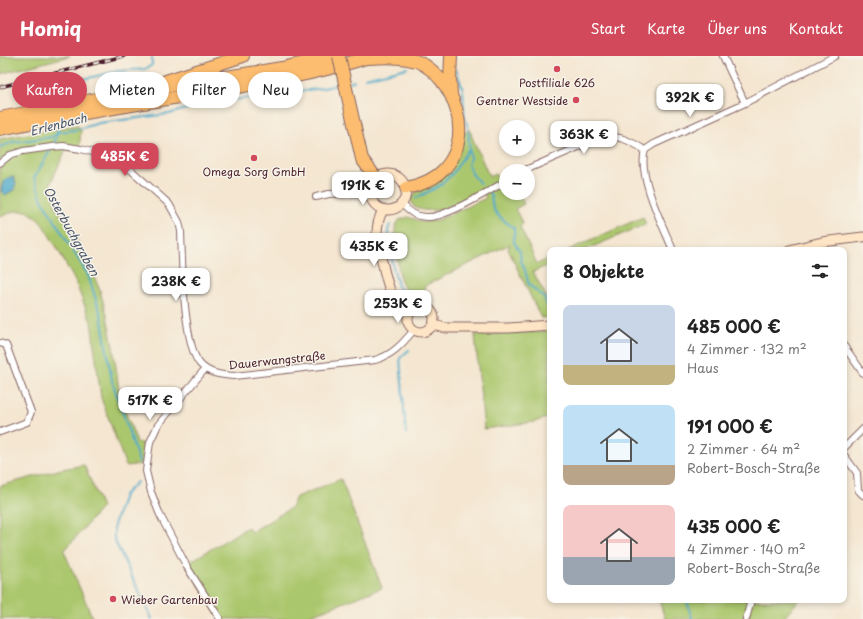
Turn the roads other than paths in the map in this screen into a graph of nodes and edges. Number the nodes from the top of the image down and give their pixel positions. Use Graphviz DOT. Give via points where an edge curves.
graph roads {
  1 [pos="243,56"];
  2 [pos="335,56"];
  3 [pos="340,56"];
  4 [pos="451,56"];
  5 [pos="723,56"];
  6 [pos="834,56"];
  7 [pos="370,57"];
  8 [pos="169,80"];
  9 [pos="169,86"];
  10 [pos="451,96"];
  11 [pos="95,99"];
  12 [pos="745,103"];
  13 [pos="0,118"];
  14 [pos="0,129"];
  15 [pos="645,150"];
  16 [pos="0,163"];
  17 [pos="535,166"];
  18 [pos="376,178"];
  19 [pos="499,185"];
  20 [pos="406,188"];
  21 [pos="370,192"];
  22 [pos="316,197"];
  23 [pos="402,204"];
  24 [pos="383,210"];
  25 [pos="863,237"];
  26 [pos="672,247"];
  27 [pos="801,247"];
  28 [pos="410,312"];
  29 [pos="433,325"];
  30 [pos="547,325"];
  31 [pos="414,330"];
  32 [pos="0,344"];
  33 [pos="847,350"];
  34 [pos="205,369"];
  35 [pos="863,373"];
  36 [pos="863,429"];
  37 [pos="0,432"];
  38 [pos="847,445"];
  39 [pos="847,459"];
  40 [pos="863,495"];
  41 [pos="750,603"];
  42 [pos="220,619"];
  43 [pos="746,619"];
  1 -- 8 [label="highway"];
  2 -- 9 [label="highway"];
  3 -- 18 [label="highway, bridge" via="362,159"];
  4 -- 10 [label="highway"];
  5 -- 12 [label="street"];
  6 -- 12 [label="street"];
  7 -- 10 [label="highway" via="400,56 418,62 436,73"];
  7 -- 14 [label="highway" via="287,78"];
  10 -- 20 [label="highway" via="457,108 459,128 458,144 453,157 438,174"];
  11 -- 13 [label="highway"];
  12 -- 15 [label="street"];
  15 -- 17 [label="street" via="627,139 604,136"];
  15 -- 26 [label="street" via="642,158 646,180"];
  16 -- 34 [label="street" via="24,151 63,146 103,155 132,170 169,204 181,231 184,292 191,345 196,359"];
  18 -- 20 [label="street" via="392,174 402,179"];
  18 -- 21 [label="street" via="372,182"];
  19 -- 23 [label="street" via="439,216 424,217 411,212"];
  20 -- 23 [label="street" via="407,194"];
  21 -- 22 [label="street"];
  21 -- 24 [label="street" via="373,203"];
  23 -- 24 [label="street" via="393,210"];
  24 -- 28 [label="street" via="377,234 387,281 395,301"];
  25 -- 27 [label="street"];
  28 -- 29 [label="street" via="417,307 426,306 434,316"];
  28 -- 31 [label="street" via="408,320"];
  29 -- 30 [label="street" via="446,328"];
  29 -- 31 [label="street" via="425,332"];
  31 -- 34 [label="street, Dauerwangstraße" via="398,348 375,360 234,376 217,374"];
  32 -- 37 [label="street" via="6,345 31,412 27,422"];
  33 -- 35 [label="street"];
  34 -- 42 [label="street" via="158,424 150,442 146,471 160,515"];
  36 -- 38 [label="street"];
  39 -- 40 [label="street" via="857,473 858,490"];
  41 -- 43 [label="street"];
}
